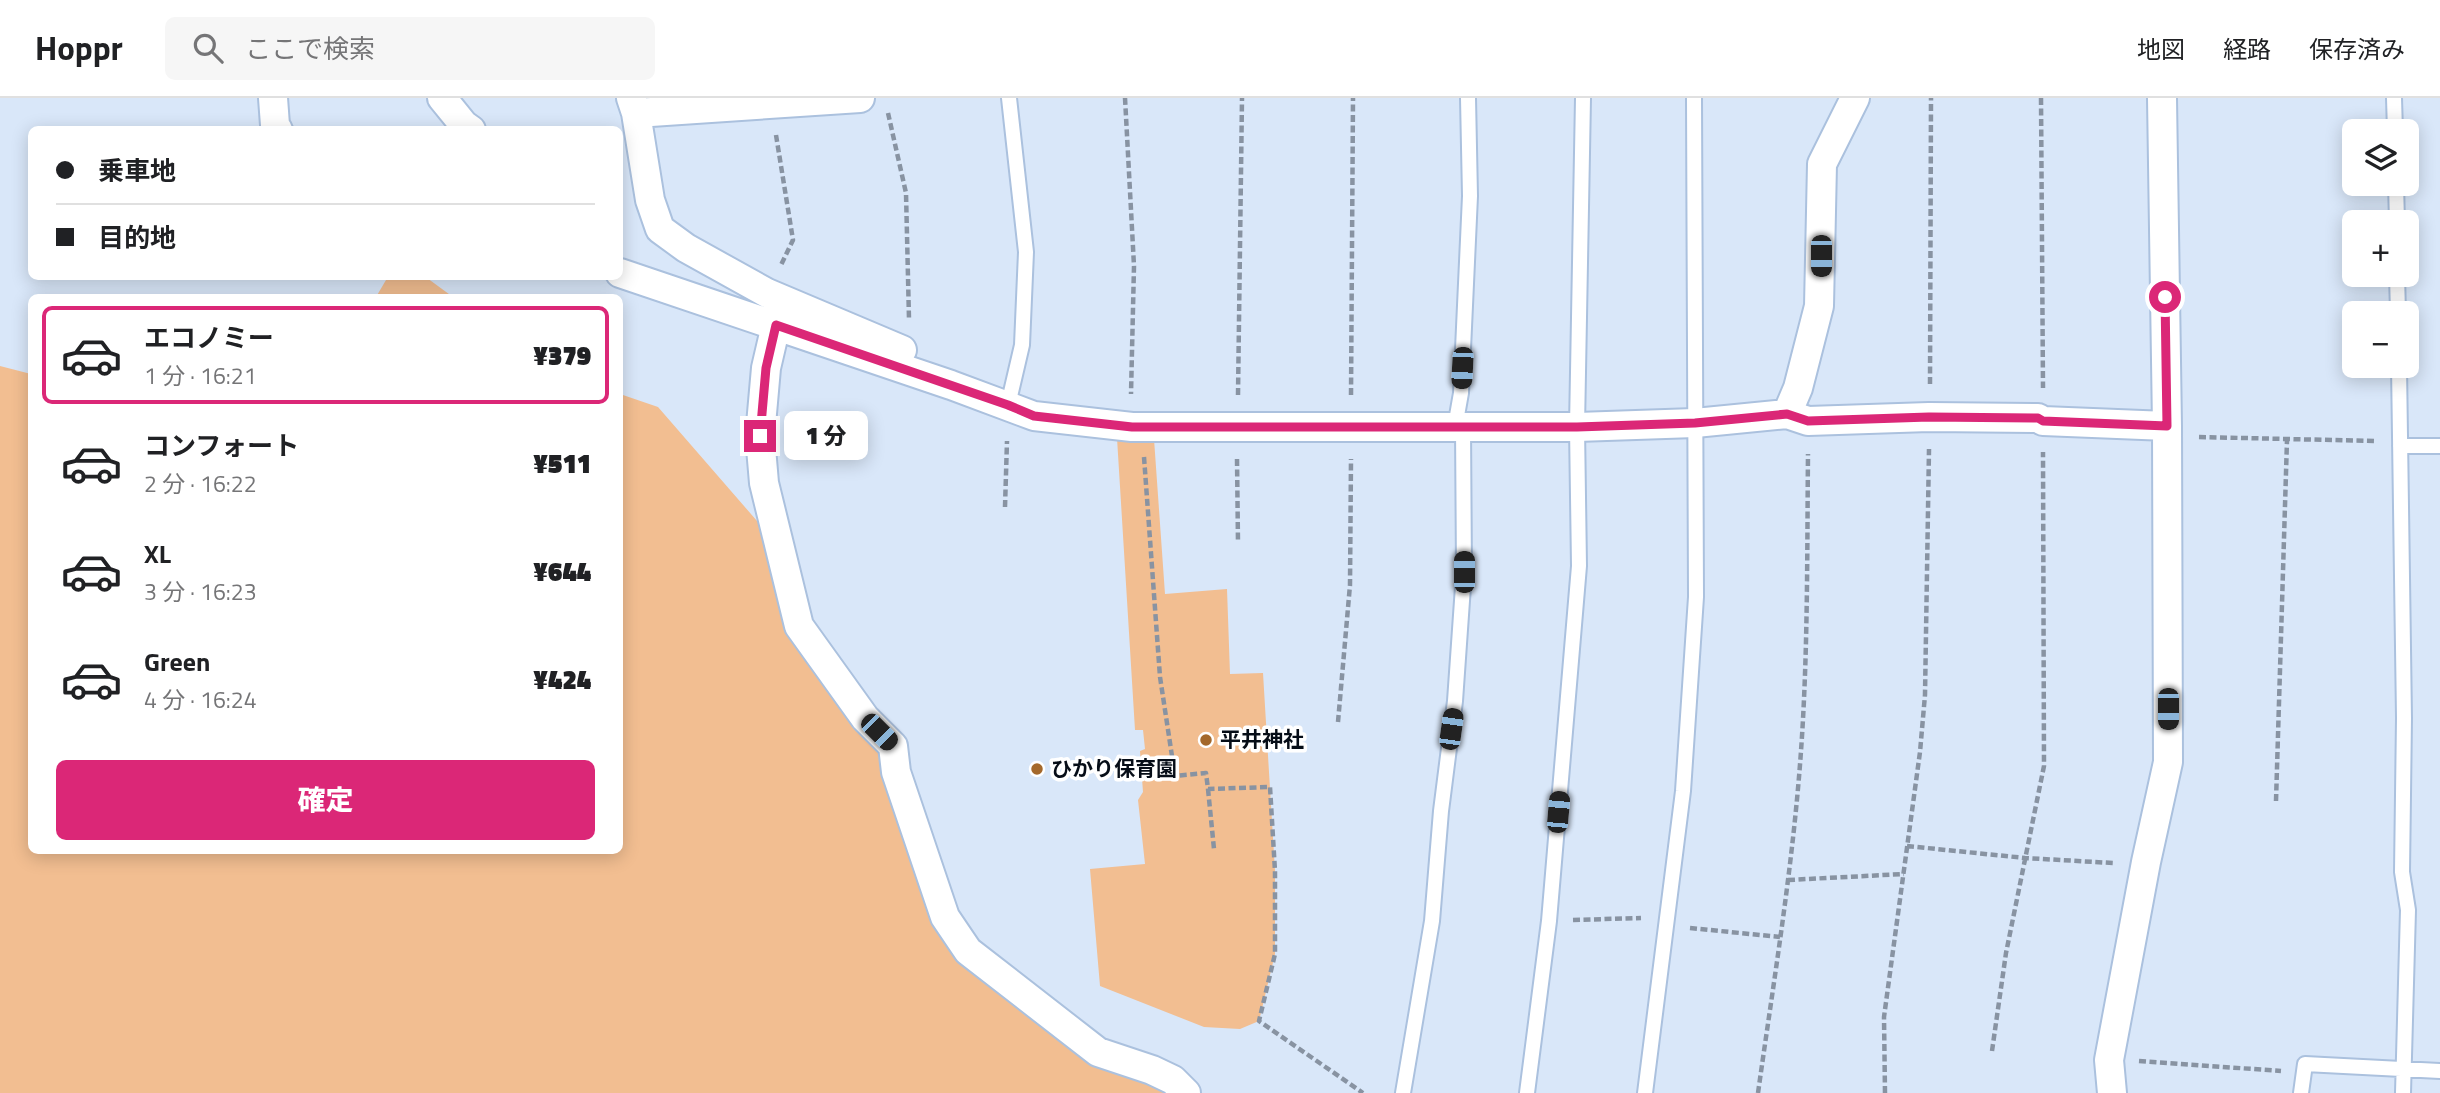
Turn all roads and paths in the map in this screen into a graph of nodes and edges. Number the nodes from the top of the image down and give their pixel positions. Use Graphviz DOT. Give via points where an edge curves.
graph roads {
  1 [pos="273,98"];
  2 [pos="442,98"];
  3 [pos="860,98"];
  4 [pos="1009,98"];
  5 [pos="1125,98"];
  6 [pos="1242,98"];
  7 [pos="1468,98"];
  8 [pos="1583,98"];
  9 [pos="1694,98"];
  10 [pos="1855,98"];
  11 [pos="1931,98"];
  12 [pos="2041,98"];
  13 [pos="2162,98"];
  14 [pos="2395,98"];
  15 [pos="771,104"];
  16 [pos="633,106"];
  17 [pos="888,111"];
  18 [pos="2395,119"];
  19 [pos="276,126"];
  20 [pos="465,126"];
  21 [pos="623,273"];
  22 [pos="767,293"];
  23 [pos="776,325"];
  24 [pos="900,349"];
  25 [pos="2399,378"];
  26 [pos="951,385"];
  27 [pos="1008,405"];
  28 [pos="1929,417"];
  29 [pos="1797,418"];
  30 [pos="2043,421"];
  31 [pos="1695,423"];
  32 [pos="1142,427"];
  33 [pos="1236,427"];
  34 [pos="1459,427"];
  35 [pos="1577,427"];
  36 [pos="2167,431"];
  37 [pos="2287,440"];
  38 [pos="2400,443"];
  39 [pos="2440,446"];
  40 [pos="1005,507"];
  41 [pos="1238,543"];
  42 [pos="1208,789"];
  43 [pos="2276,801"];
  44 [pos="1907,846"];
  45 [pos="1214,849"];
  46 [pos="2025,858"];
  47 [pos="2146,862"];
  48 [pos="1904,874"];
  49 [pos="1788,880"];
  50 [pos="1549,921"];
  51 [pos="1666,921"];
  52 [pos="1780,937"];
  53 [pos="1992,1051"];
  54 [pos="2109,1060"];
  55 [pos="2404,1068"];
  56 [pos="2440,1070"];
  57 [pos="2302,1072"];
  58 [pos="1186,1093"];
  59 [pos="1363,1093"];
  60 [pos="1403,1093"];
  61 [pos="1527,1093"];
  62 [pos="1644,1093"];
  63 [pos="1758,1093"];
  64 [pos="1885,1093"];
  65 [pos="2112,1093"];
  66 [pos="2301,1093"];
  67 [pos="2403,1093"];
  1 -- 19 [label="street"];
  2 -- 20 [label="street"];
  3 -- 15 [label="street"];
  4 -- 27 [label="lane" via="1027,252 1022,345"];
  5 -- 32 [label="path" via="1133,266 1131,402"];
  6 -- 33 [label="path"];
  7 -- 34 [label="lane" via="1470,196"];
  8 -- 35 [label="lane"];
  9 -- 31 [label="lane"];
  10 -- 29 [label="street" via="1822,164 1819,306 1798,388"];
  11 -- 28 [label="path"];
  12 -- 30 [label="path"];
  13 -- 36 [label="street"];
  14 -- 18 [label="lane"];
  15 -- 16 [label="street"];
  15 -- 22 [label="path" via="793,240"];
  16 -- 22 [label="street" via="650,200 660,229"];
  17 -- 24 [label="path" via="906,193 910,315"];
  21 -- 23 [label="street"];
  22 -- 24 [label="street"];
  23 -- 26 [label="street"];
  23 -- 58 [label="street" via="766,368 760,436 764,483 799,626 865,718 893,746 896,772 945,917 968,951 1098,1052 1152,1070"];
  24 -- 26 [label="street" via="954,370"];
  25 -- 38 [label="lane"];
  26 -- 27 [label="street"];
  27 -- 32 [label="street" via="1034,416"];
  27 -- 40 [label="path"];
  28 -- 29 [label="street"];
  28 -- 30 [label="street"];
  28 -- 44 [label="path" via="1926,695"];
  29 -- 31 [label="street"];
  29 -- 49 [label="path" via="1807,658"];
  30 -- 36 [label="street"];
  30 -- 46 [label="path" via="2044,766"];
  31 -- 35 [label="street"];
  31 -- 51 [label="lane" via="1696,597 1683,791"];
  32 -- 33 [label="street"];
  32 -- 42 [label="path" via="1160,677 1175,776 1206,773"];
  33 -- 34 [label="street"];
  33 -- 41 [label="path"];
  34 -- 35 [label="street"];
  34 -- 60 [label="lane" via="1464,572 1455,701 1432,921"];
  35 -- 50 [label="lane" via="1579,566"];
  36 -- 37 [label="path"];
  36 -- 47 [label="street" via="2168,762"];
  37 -- 38 [label="path"];
  37 -- 43 [label="path"];
  38 -- 39 [label="lane"];
  38 -- 55 [label="lane" via="2402,872 2407,910"];
  42 -- 45 [label="path"];
  42 -- 59 [label="path" via="1270,787 1275,954 1259,1021"];
  44 -- 46 [label="path"];
  44 -- 48 [label="path"];
  46 -- 47 [label="path"];
  46 -- 53 [label="path"];
  47 -- 54 [label="street"];
  48 -- 49 [label="path"];
  48 -- 64 [label="path" via="1884,1017"];
  49 -- 52 [label="path"];
  50 -- 51 [label="path"];
  50 -- 61 [label="lane"];
  51 -- 52 [label="path"];
  51 -- 62 [label="lane"];
  52 -- 63 [label="path"];
  54 -- 57 [label="path"];
  54 -- 65 [label="street"];
  55 -- 56 [label="lane"];
  55 -- 57 [label="lane" via="2312,1063 2305,1064"];
  55 -- 67 [label="lane"];
  57 -- 66 [label="lane"];
}
